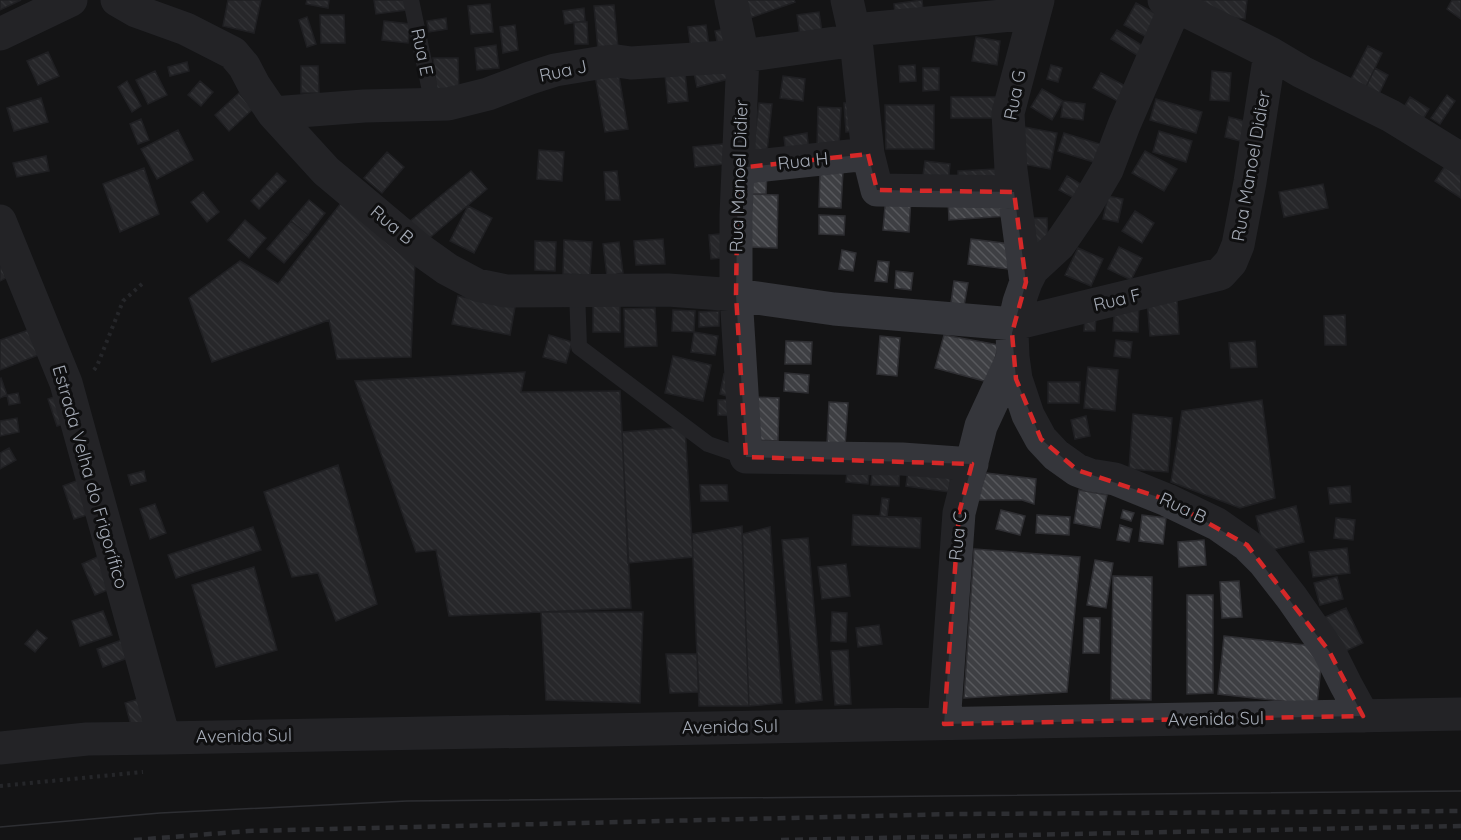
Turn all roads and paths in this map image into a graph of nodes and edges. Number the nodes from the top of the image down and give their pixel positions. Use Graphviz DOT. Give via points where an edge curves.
graph roads {
  1 [pos="70,0"];
  2 [pos="117,0"];
  3 [pos="411,0"];
  4 [pos="731,0"];
  5 [pos="1172,2"];
  6 [pos="1036,7"];
  7 [pos="852,24"];
  8 [pos="0,34"];
  9 [pos="1270,53"];
  10 [pos="743,56"];
  11 [pos="433,105"];
  12 [pos="273,112"];
  13 [pos="868,154"];
  14 [pos="1461,159"];
  15 [pos="738,168"];
  16 [pos="1014,192"];
  17 [pos="0,221"];
  18 [pos="1220,274"];
  19 [pos="1026,282"];
  20 [pos="143,283"];
  21 [pos="578,290"];
  22 [pos="736,295"];
  23 [pos="1014,324"];
  24 [pos="1013,357"];
  25 [pos="70,398"];
  26 [pos="746,456"];
  27 [pos="972,464"];
  28 [pos="1461,714"];
  29 [pos="1363,716"];
  30 [pos="944,724"];
  31 [pos="164,738"];
  32 [pos="0,748"];
  1 -- 8 [label="street"];
  2 -- 12 [label="street, Rua B" via="233,54"];
  3 -- 11 [label="lane, Rua E"];
  4 -- 10 [label="street, Rua Manoel Didier"];
  5 -- 9 [label="street"];
  5 -- 19 [label="street, Rua B" via="1107,171 1059,245 1032,270"];
  6 -- 7 [label="street, Rua J"];
  6 -- 16 [label="street, Rua G" via="1008,112"];
  7 -- 10 [label="street, Rua J"];
  7 -- 13 [label="street"];
  9 -- 14 [label="street" via="1391,116"];
  9 -- 18 [label="street, Rua Manoel Didier" via="1238,245 1231,262"];
  10 -- 11 [label="street, Rua J" via="568,67 488,94"];
  10 -- 15 [label="street, Rua Manoel Didier"];
  11 -- 12 [label="street, Rua J"];
  12 -- 21 [label="street, Rua B" via="326,171 447,269 477,285 506,291"];
  13 -- 15 [label="street, Rua H"];
  13 -- 16 [label="street" via="877,190"];
  15 -- 22 [label="street, Rua Manoel Didier"];
  16 -- 19 [label="street, Rua G"];
  17 -- 25 [label="street, Estrada Velha do Frigorífico"];
  18 -- 23 [label="street, Rua F"];
  19 -- 23 [label="street, Rua B"];
  20 -- 25 [label="path" via="123,301 97,366"];
  21 -- 22 [label="street, Rua B"];
  21 -- 26 [label="lane" via="579,346 708,444"];
  22 -- 23 [label="street, Rua B" via="834,309"];
  22 -- 26 [label="street"];
  23 -- 24 [label="street, Rua B"];
  24 -- 27 [label="street, Rua C" via="981,426"];
  24 -- 29 [label="street, Rua B" via="1028,415 1041,439 1056,455 1077,470 1115,479 1167,500 1216,524 1247,545 1292,598 1329,651"];
  25 -- 31 [label="street, Estrada Velha do Frigorífico"];
  26 -- 27 [label="street"];
  27 -- 30 [label="street, Rua C" via="959,513"];
  28 -- 29 [label="street, Avenida Sul"];
  29 -- 30 [label="street, Avenida Sul"];
  30 -- 31 [label="street, Avenida Sul"];
  31 -- 32 [label="street, Avenida Sul"];
}
